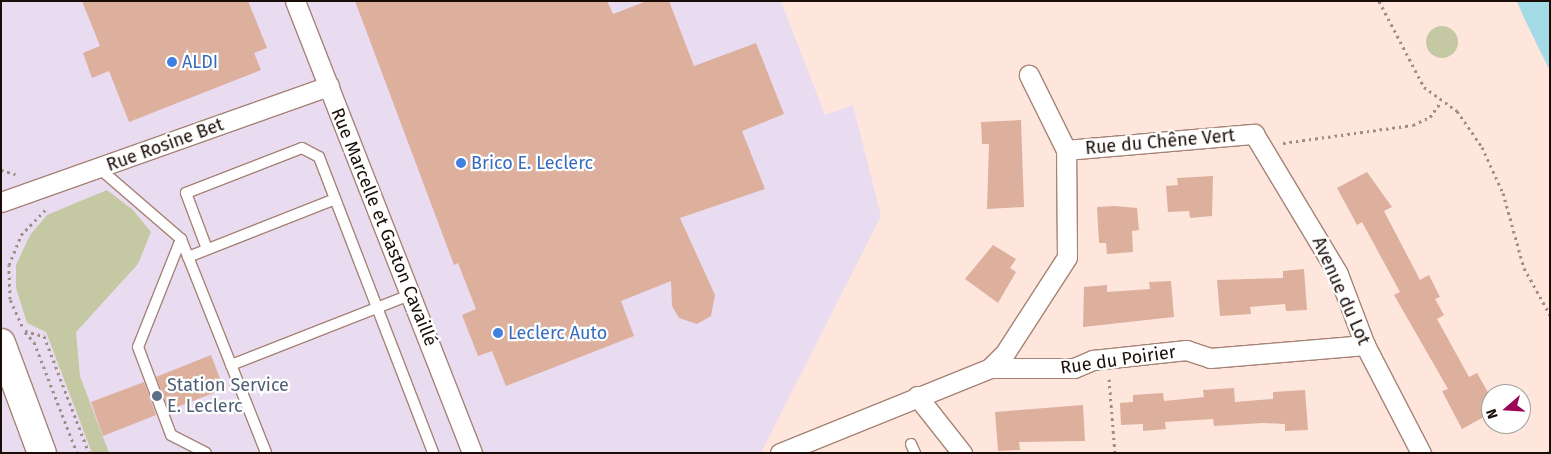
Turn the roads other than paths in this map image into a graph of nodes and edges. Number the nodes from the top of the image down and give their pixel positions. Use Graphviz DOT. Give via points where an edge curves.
graph roads {
  1 [pos="295,1"];
  2 [pos="1029,75"];
  3 [pos="328,86"];
  4 [pos="1257,140"];
  5 [pos="1066,150"];
  6 [pos="100,168"];
  7 [pos="336,200"];
  8 [pos="1,202"];
  9 [pos="181,239"];
  10 [pos="207,249"];
  11 [pos="188,257"];
  12 [pos="410,295"];
  13 [pos="378,308"];
  14 [pos="9,339"];
  15 [pos="1365,345"];
  16 [pos="231,365"];
  17 [pos="990,368"];
  18 [pos="917,396"];
  19 [pos="42,453"];
  20 [pos="206,453"];
  21 [pos="266,453"];
  22 [pos="433,453"];
  23 [pos="472,453"];
  24 [pos="780,453"];
  25 [pos="962,453"];
  26 [pos="1421,453"];
  1 -- 3 [label="street, Rue Marcelle et Gaston Cavaillé"];
  2 -- 5 [label="street"];
  3 -- 6 [label="street, Rue Rosine Bet"];
  3 -- 12 [label="street, Rue Marcelle et Gaston Cavaillé"];
  4 -- 5 [label="street, Rue du Chêne Vert"];
  4 -- 15 [label="street, Avenue du Lot" via="1300,204 1338,274"];
  5 -- 17 [label="street" via="1067,257 1006,353"];
  6 -- 8 [label="street, Rue Rosine Bet"];
  6 -- 9 [label="lane"];
  7 -- 10 [label="lane"];
  7 -- 10 [label="lane" via="319,157 302,148 293,151 186,193"];
  7 -- 13 [label="lane"];
  9 -- 11 [label="lane"];
  9 -- 20 [label="lane" via="138,347 171,435"];
  10 -- 11 [label="lane"];
  11 -- 16 [label="lane"];
  12 -- 13 [label="lane"];
  12 -- 23 [label="street, Rue Marcelle et Gaston Cavaillé"];
  13 -- 16 [label="lane"];
  13 -- 22 [label="lane"];
  14 -- 19 [label="main road"];
  15 -- 17 [label="street, Rue du Poirier" via="1210,358 1186,350 1108,358 1074,368"];
  15 -- 26 [label="street, Avenue du Lot"];
  16 -- 21 [label="lane"];
  17 -- 18 [label="street"];
  18 -- 24 [label="street"];
  18 -- 25 [label="street"];
}
